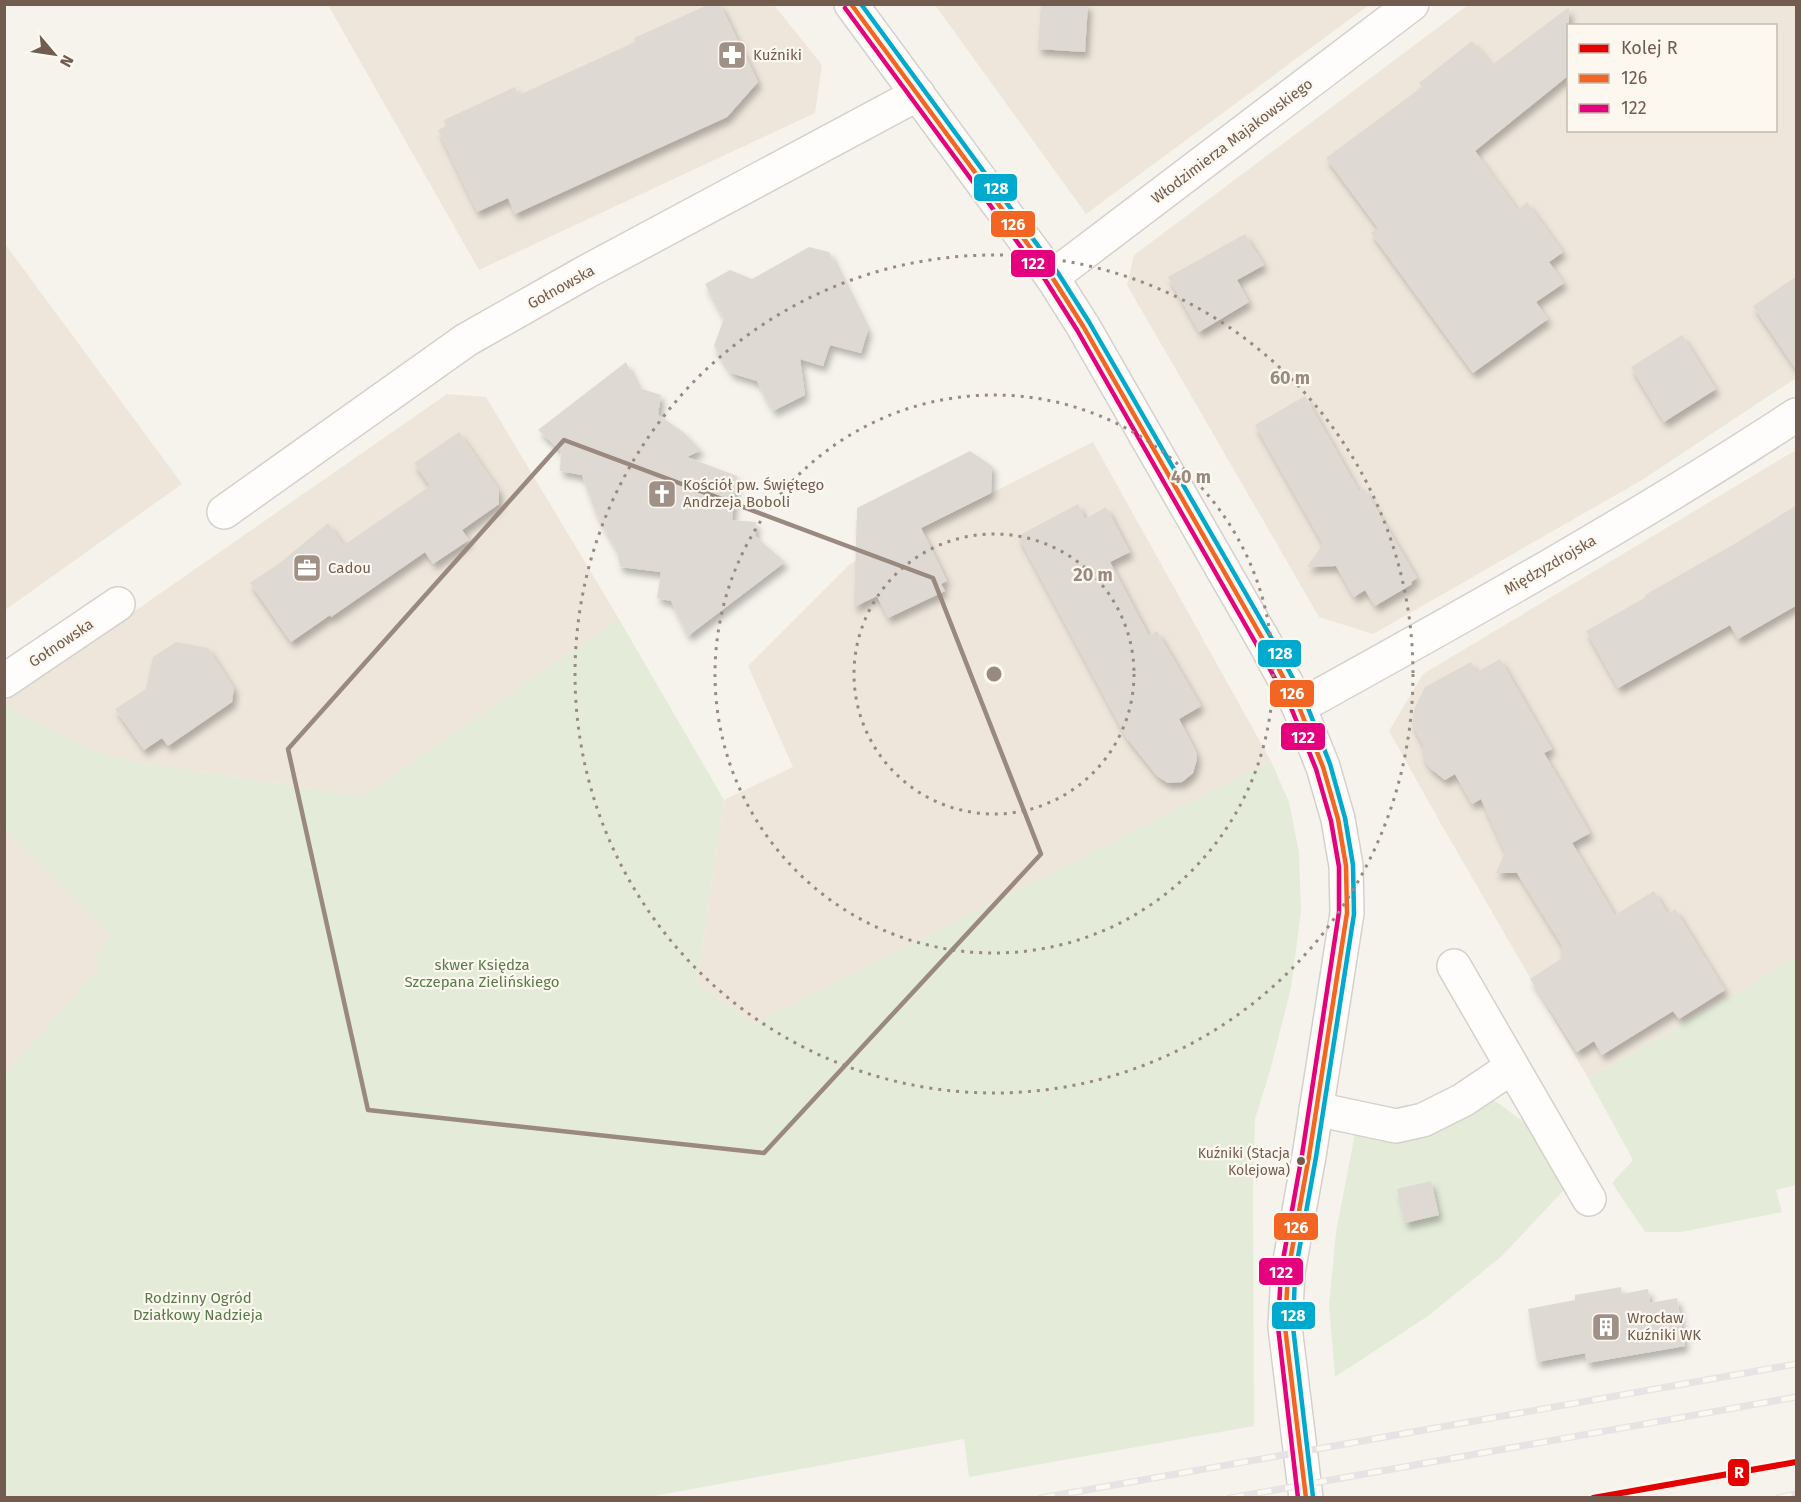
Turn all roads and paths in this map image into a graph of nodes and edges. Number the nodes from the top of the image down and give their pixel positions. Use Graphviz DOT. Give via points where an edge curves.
graph roads {
  1 [pos="1412,4"];
  2 [pos="864,10"];
  3 [pos="918,94"];
  4 [pos="1052,277"];
  5 [pos="1797,415"];
  6 [pos="224,512"];
  7 [pos="118,604"];
  8 [pos="4,681"];
  9 [pos="1299,707"];
  10 [pos="1454,966"];
  11 [pos="1512,1068"];
  12 [pos="1316,1109"];
  13 [pos="1588,1199"];
  14 [pos="1306,1497"];
  1 -- 4 [label="street, Włodzimierza Majakowskiego"];
  2 -- 3 [label="street"];
  3 -- 4 [label="street"];
  3 -- 6 [label="street, Gołnowska" via="466,340"];
  4 -- 9 [label="street"];
  5 -- 9 [label="street, Międzyzdrojska" via="1716,468 1527,579"];
  7 -- 8 [label="street, Gołnowska"];
  9 -- 12 [label="street" via="1323,767 1346,866 1347,913"];
  10 -- 11 [label="street"];
  11 -- 12 [label="street" via="1463,1100 1423,1120 1396,1126"];
  11 -- 13 [label="street"];
  12 -- 14 [label="street" via="1288,1272 1286,1327"];
}
